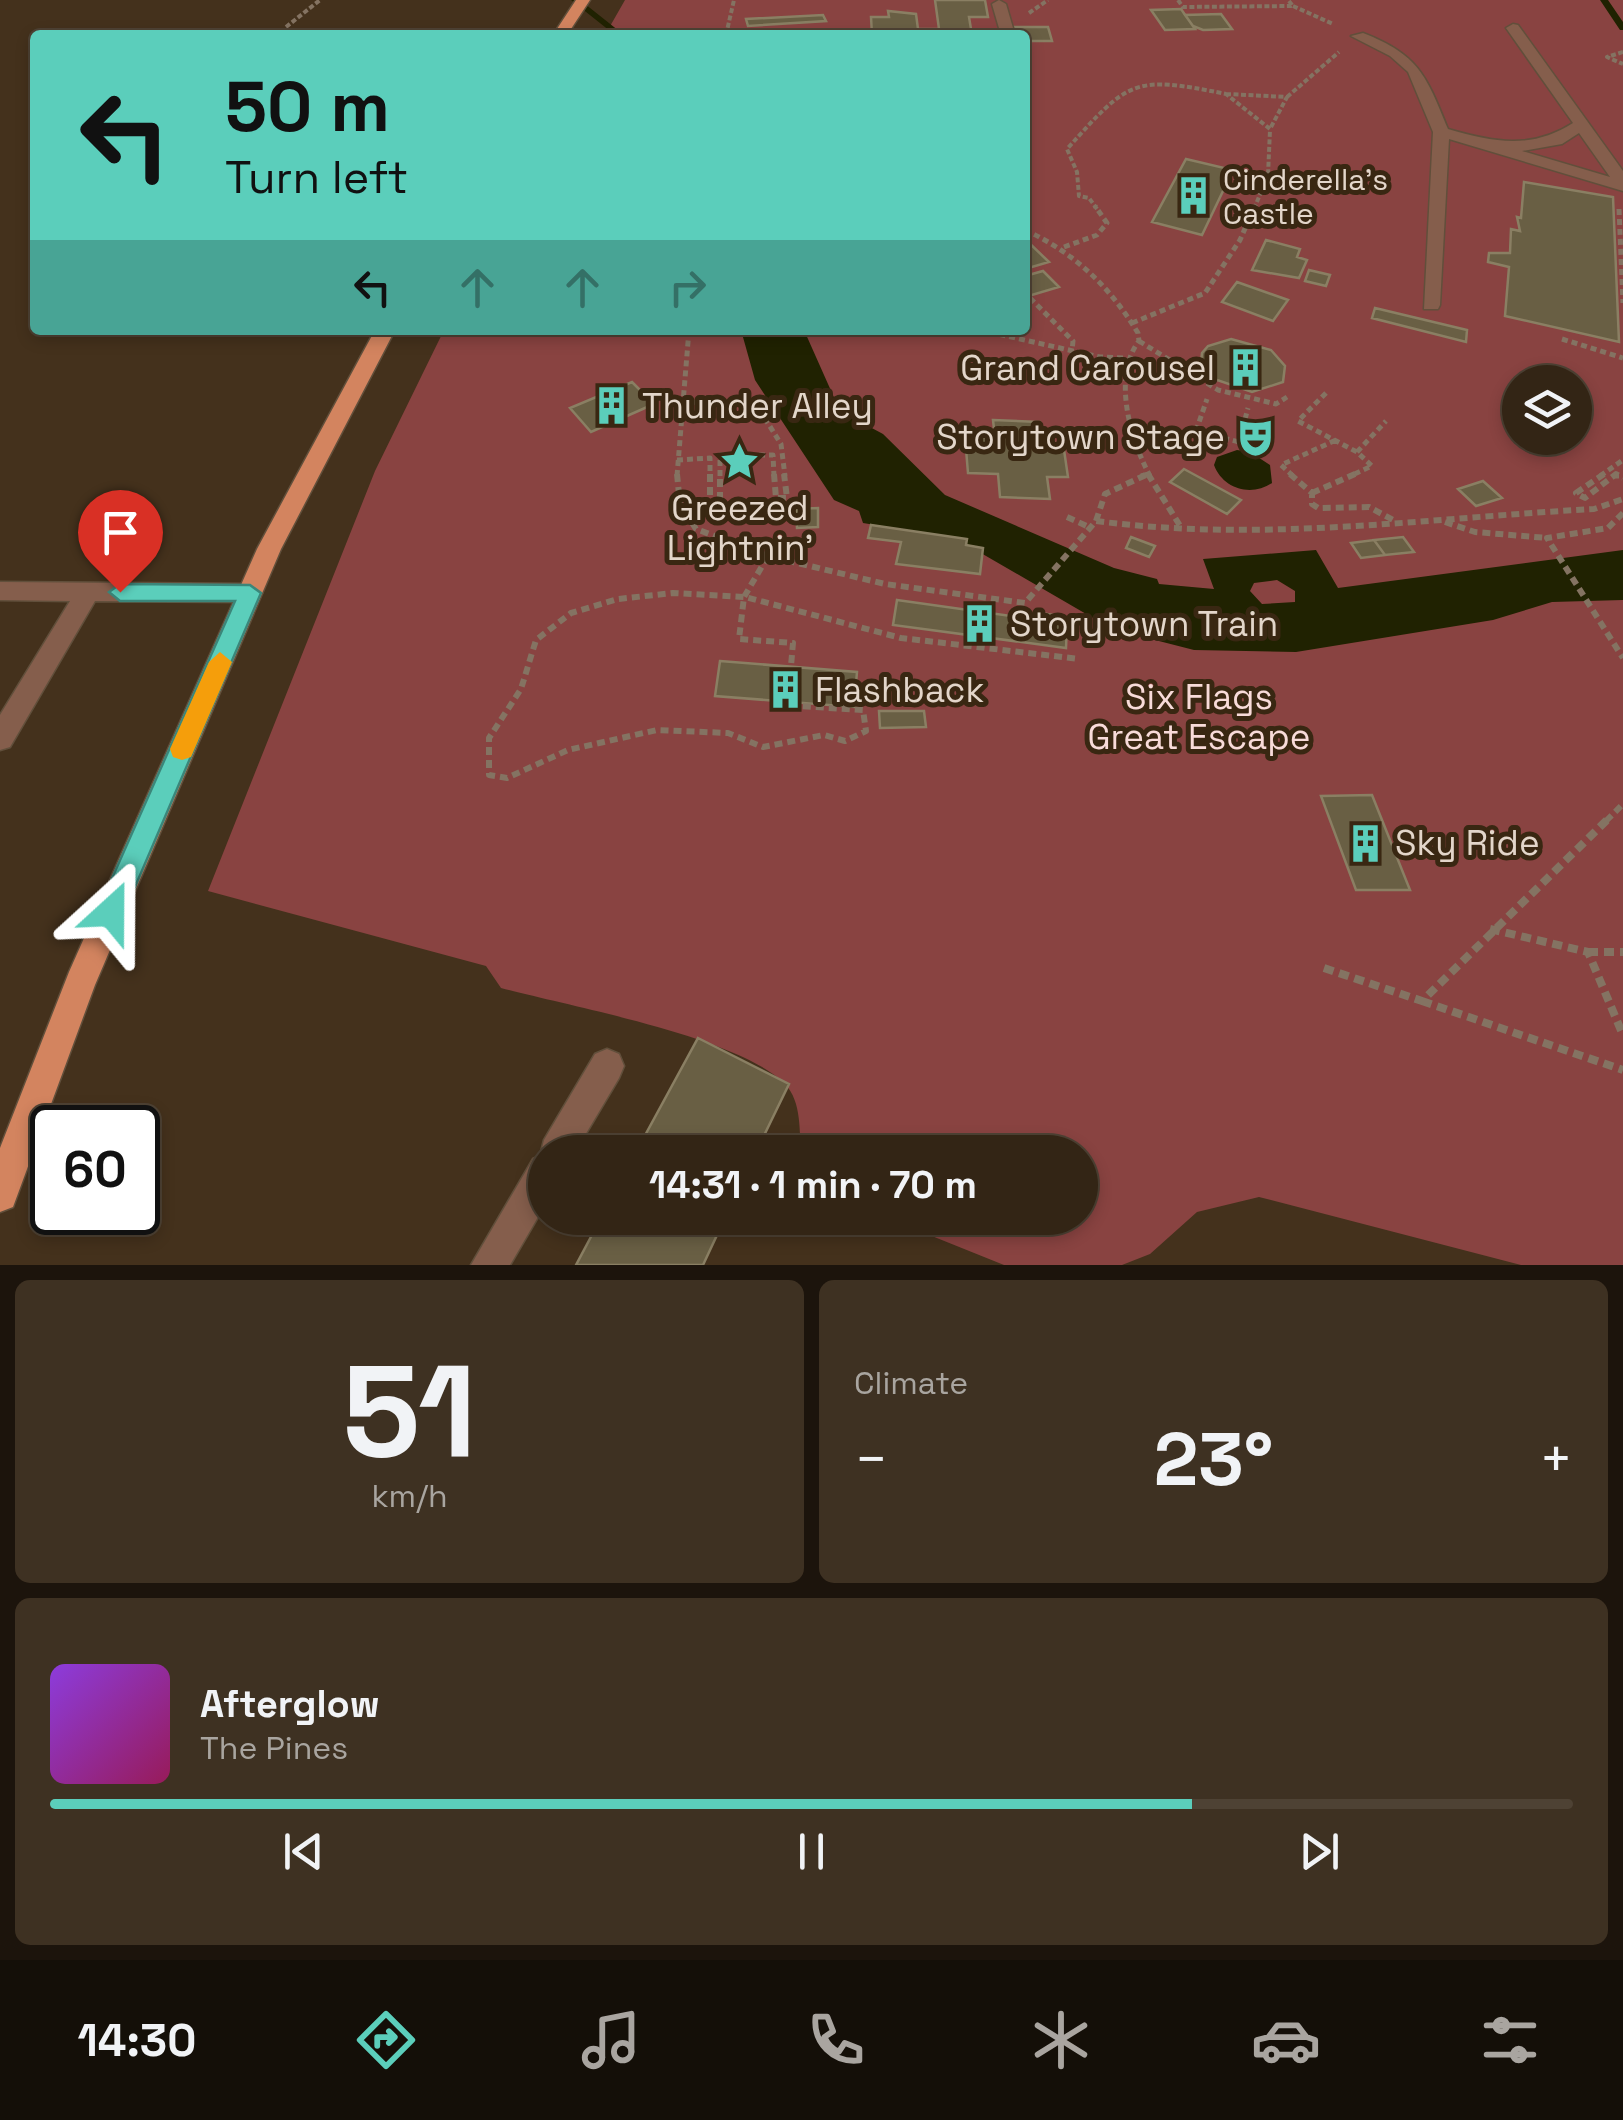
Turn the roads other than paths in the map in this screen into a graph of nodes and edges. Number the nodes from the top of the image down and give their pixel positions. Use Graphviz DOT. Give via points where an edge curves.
graph roads {
  1 [pos="583,0"];
  2 [pos="999,4"];
  3 [pos="1513,28"];
  4 [pos="563,30"];
  5 [pos="1007,30"];
  6 [pos="1358,36"];
  7 [pos="1581,125"];
  8 [pos="1441,132"];
  9 [pos="1499,149"];
  10 [pos="1623,185"];
  11 [pos="1431,305"];
  12 [pos="382,335"];
  13 [pos="0,591"];
  14 [pos="88,592"];
  15 [pos="250,593"];
  16 [pos="0,739"];
  17 [pos="607,1066"];
  18 [pos="566,1135"];
  19 [pos="0,1194"];
  20 [pos="528,1199"];
  21 [pos="489,1265"];
  1 -- 4 [label="main road"];
  2 -- 5 [label="lane"];
  3 -- 7 [label="lane"];
  6 -- 8 [label="lane" via="1402,52"];
  7 -- 9 [label="lane" via="1556,141"];
  7 -- 10 [label="lane"];
  8 -- 9 [label="lane"];
  8 -- 11 [label="lane"];
  9 -- 10 [label="lane"];
  12 -- 15 [label="main road"];
  13 -- 14 [label="lane"];
  14 -- 15 [label="lane"];
  14 -- 16 [label="lane"];
  15 -- 19 [label="main road" via="80,984"];
  17 -- 18 [label="lane"];
  20 -- 21 [label="lane"];
}
